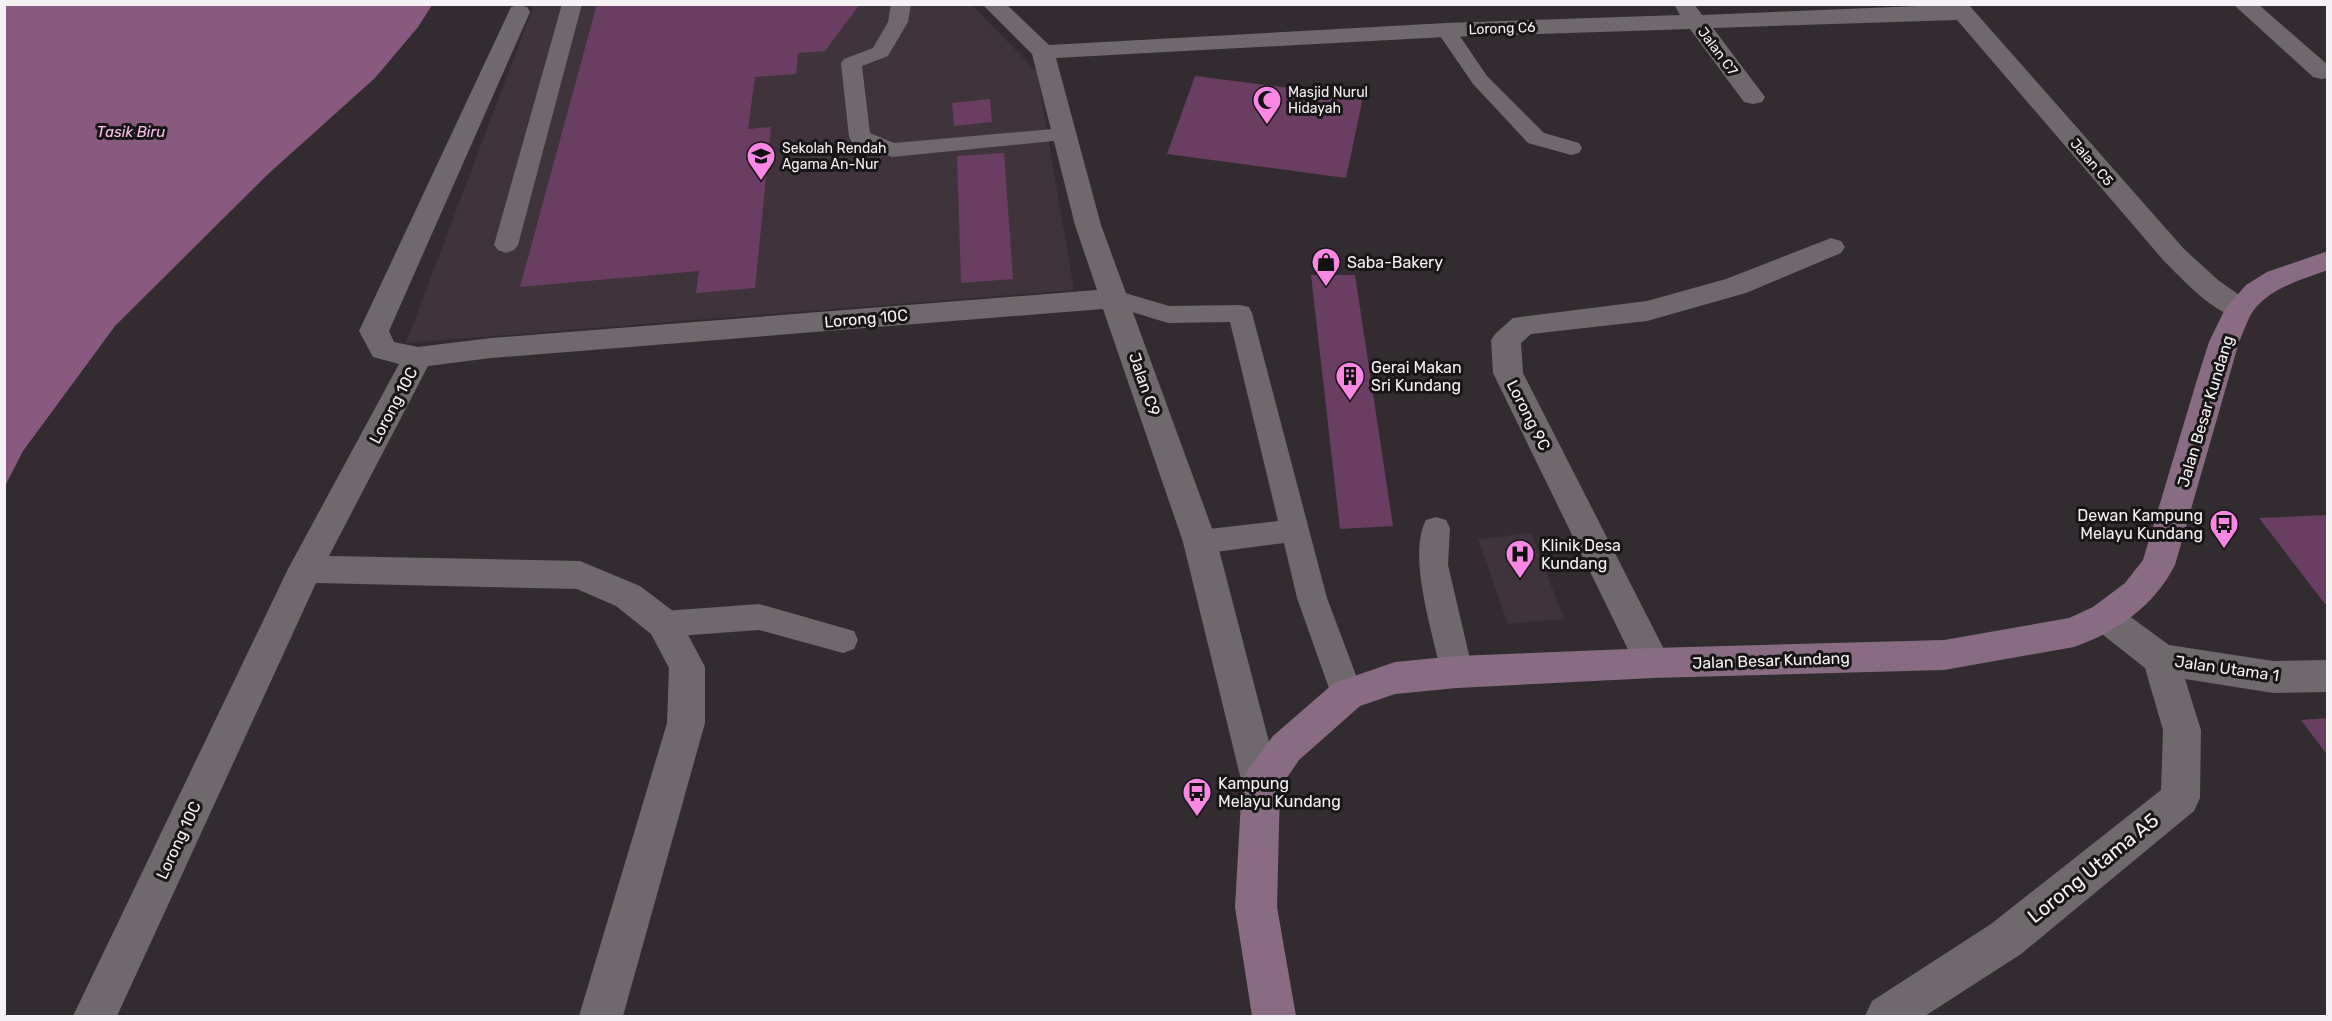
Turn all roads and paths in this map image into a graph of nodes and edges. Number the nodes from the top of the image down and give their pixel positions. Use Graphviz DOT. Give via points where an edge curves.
graph roads {
  1 [pos="572,4"];
  2 [pos="901,4"];
  3 [pos="993,4"];
  4 [pos="2244,4"];
  5 [pos="1959,9"];
  6 [pos="519,12"];
  7 [pos="1689,12"];
  8 [pos="1446,30"];
  9 [pos="1043,52"];
  10 [pos="2321,72"];
  11 [pos="1753,97"];
  12 [pos="1065,134"];
  13 [pos="1571,148"];
  14 [pos="506,245"];
  15 [pos="1831,247"];
  16 [pos="2328,260"];
  17 [pos="1114,298"];
  18 [pos="2239,309"];
  19 [pos="418,357"];
  20 [pos="1436,528"];
  21 [pos="1295,530"];
  22 [pos="1200,542"];
  23 [pos="305,569"];
  24 [pos="2104,617"];
  25 [pos="664,624"];
  26 [pos="843,640"];
  27 [pos="2160,659"];
  28 [pos="1653,663"];
  29 [pos="1457,672"];
  30 [pos="2328,676"];
  31 [pos="1347,694"];
  32 [pos="1261,784"];
  33 [pos="95,1017"];
  34 [pos="600,1017"];
  35 [pos="1274,1017"];
  36 [pos="1887,1017"];
  1 -- 14 [label="lane"];
  2 -- 12 [label="lane" via="898,22 881,52 851,63 860,137 892,150"];
  3 -- 9 [label="street"];
  4 -- 10 [label="street"];
  5 -- 7 [label="street, Lorong C6"];
  5 -- 18 [label="street, Jalan C5" via="2174,255"];
  6 -- 19 [label="street" via="374,331 383,351"];
  7 -- 8 [label="street, Lorong C6"];
  7 -- 11 [label="street, Jalan C7"];
  8 -- 9 [label="street, Lorong C6"];
  8 -- 13 [label="lane" via="1480,80 1536,138"];
  9 -- 12 [label="street, Jalan C9"];
  12 -- 17 [label="street, Jalan C9" via="1088,225"];
  15 -- 28 [label="street, Lorong 9C" via="1736,286 1647,311 1523,325 1506,340 1508,373"];
  16 -- 18 [label="main road, Jalan Besar Kundang" via="2277,279"];
  17 -- 19 [label="street, Lorong 10C"];
  17 -- 21 [label="lane" via="1168,315 1240,313"];
  17 -- 22 [label="street, Jalan C9"];
  18 -- 24 [label="main road, Jalan Besar Kundang" via="2214,372 2158,565 2137,593"];
  19 -- 23 [label="street, Lorong 10C"];
  20 -- 29 [label="lane" via="1433,565"];
  21 -- 22 [label="lane"];
  21 -- 31 [label="lane" via="1312,598"];
  22 -- 32 [label="street, Jalan C9"];
  23 -- 25 [label="street" via="580,575 628,596"];
  23 -- 33 [label="street, Lorong 10C"];
  24 -- 27 [label="street, Jalan Utama 1"];
  24 -- 28 [label="main road, Jalan Besar Kundang" via="2074,632 1944,655"];
  25 -- 26 [label="lane" via="759,617"];
  25 -- 34 [label="street" via="687,668 686,723"];
  27 -- 30 [label="street, Jalan Utama 1" via="2273,677"];
  27 -- 36 [label="street, Lorong Utama A5" via="2182,730 2180,798 2006,939"];
  28 -- 29 [label="main road, Jalan Besar Kundang"];
  29 -- 31 [label="main road, Jalan Besar Kundang" via="1395,678"];
  31 -- 32 [label="main road, Jalan Besar Kundang" via="1286,748"];
  32 -- 35 [label="main road" via="1256,907"];
}
